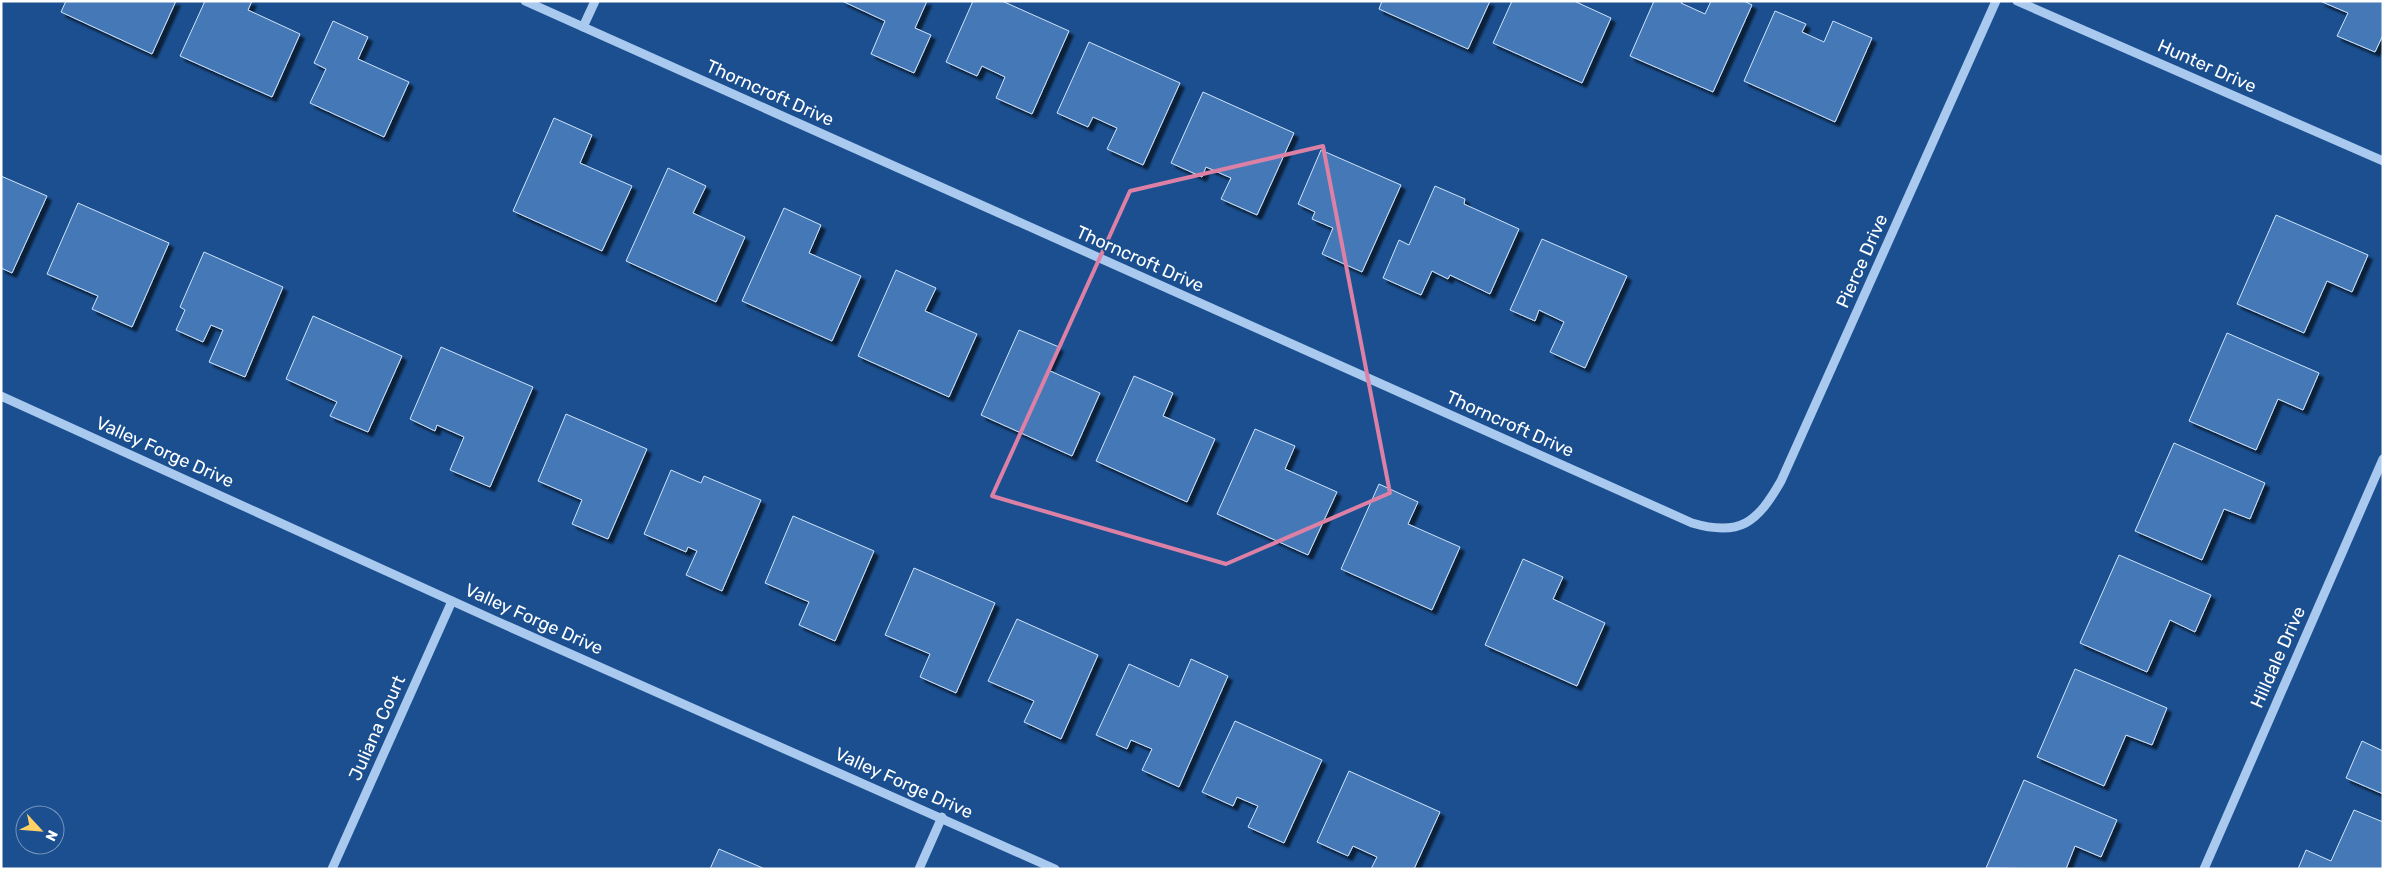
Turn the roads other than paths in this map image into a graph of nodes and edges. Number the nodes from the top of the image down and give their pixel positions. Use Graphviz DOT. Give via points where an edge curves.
graph roads {
  1 [pos="525,1"];
  2 [pos="595,1"];
  3 [pos="1996,1"];
  4 [pos="2018,1"];
  5 [pos="583,27"];
  6 [pos="2383,161"];
  7 [pos="1,396"];
  8 [pos="2383,459"];
  9 [pos="1745,525"];
  10 [pos="452,601"];
  11 [pos="942,818"];
  12 [pos="332,869"];
  13 [pos="919,869"];
  14 [pos="1055,869"];
  15 [pos="2204,869"];
  1 -- 5 [label="street, Thorncroft Drive"];
  2 -- 5 [label="street"];
  3 -- 9 [label="street, Pierce Drive" via="1781,481 1767,506"];
  4 -- 6 [label="street, Hunter Drive"];
  5 -- 9 [label="street, Thorncroft Drive" via="1692,523 1714,530"];
  7 -- 10 [label="street, Valley Forge Drive"];
  8 -- 15 [label="street, Hilldale Drive"];
  10 -- 11 [label="street, Valley Forge Drive"];
  10 -- 12 [label="street, Juliana Court"];
  11 -- 13 [label="street"];
  11 -- 14 [label="street, Valley Forge Drive"];
}
